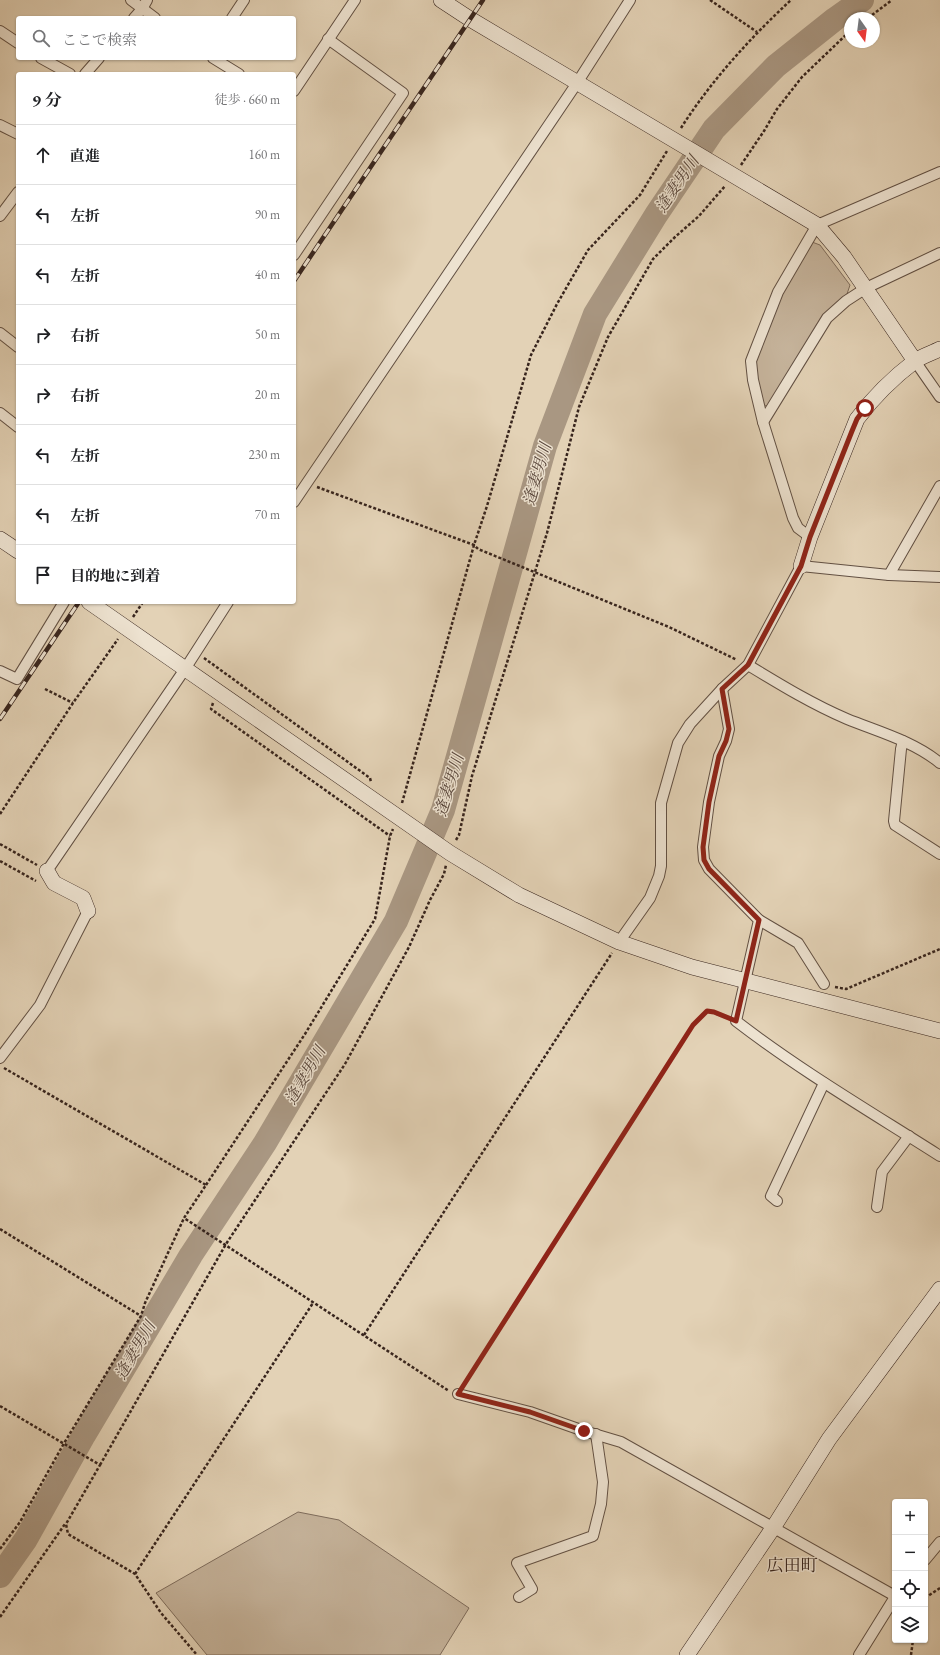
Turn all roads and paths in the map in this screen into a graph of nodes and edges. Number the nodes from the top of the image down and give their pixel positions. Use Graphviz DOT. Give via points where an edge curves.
graph roads {
  1 [pos="131,0"];
  2 [pos="244,0"];
  3 [pos="355,0"];
  4 [pos="441,0"];
  5 [pos="630,0"];
  6 [pos="710,0"];
  7 [pos="791,0"];
  8 [pos="892,0"];
  9 [pos="144,5"];
  10 [pos="876,12"];
  11 [pos="136,16"];
  12 [pos="153,16"];
  13 [pos="233,16"];
  14 [pos="0,31"];
  15 [pos="757,32"];
  16 [pos="844,37"];
  17 [pos="328,39"];
  18 [pos="16,42"];
  19 [pos="45,60"];
  20 [pos="97,60"];
  21 [pos="216,60"];
  22 [pos="66,72"];
  23 [pos="87,72"];
  24 [pos="236,72"];
  25 [pos="577,83"];
  26 [pos="296,88"];
  27 [pos="0,125"];
  28 [pos="16,133"];
  29 [pos="676,141"];
  30 [pos="940,172"];
  31 [pos="732,175"];
  32 [pos="16,195"];
  33 [pos="0,216"];
  34 [pos="817,225"];
  35 [pos="296,252"];
  36 [pos="940,253"];
  37 [pos="866,288"];
  38 [pos="0,333"];
  39 [pos="16,345"];
  40 [pos="940,349"];
  41 [pos="915,361"];
  42 [pos="940,397"];
  43 [pos="0,413"];
  44 [pos="763,422"];
  45 [pos="16,425"];
  46 [pos="306,483"];
  47 [pos="940,486"];
  48 [pos="296,499"];
  49 [pos="810,537"];
  50 [pos="0,538"];
  51 [pos="474,545"];
  52 [pos="16,550"];
  53 [pos="801,566"];
  54 [pos="534,573"];
  55 [pos="889,575"];
  56 [pos="940,577"];
  57 [pos="63,604"];
  58 [pos="92,604"];
  59 [pos="227,604"];
  60 [pos="125,628"];
  61 [pos="195,652"];
  62 [pos="748,665"];
  63 [pos="185,669"];
  64 [pos="0,671"];
  65 [pos="46,689"];
  66 [pos="722,689"];
  67 [pos="216,690"];
  68 [pos="73,703"];
  69 [pos="903,741"];
  70 [pos="940,763"];
  71 [pos="376,802"];
  72 [pos="0,814"];
  73 [pos="403,820"];
  74 [pos="390,836"];
  75 [pos="0,844"];
  76 [pos="450,853"];
  77 [pos="940,854"];
  78 [pos="0,861"];
  79 [pos="51,877"];
  80 [pos="88,911"];
  81 [pos="759,920"];
  82 [pos="619,942"];
  83 [pos="940,949"];
  84 [pos="744,981"];
  85 [pos="824,984"];
  86 [pos="736,1021"];
  87 [pos="940,1031"];
  88 [pos="0,1058"];
  89 [pos="0,1066"];
  90 [pos="824,1082"];
  91 [pos="909,1136"];
  92 [pos="940,1156"];
  93 [pos="206,1185"];
  94 [pos="777,1201"];
  95 [pos="877,1207"];
  96 [pos="184,1218"];
  97 [pos="0,1229"];
  98 [pos="226,1244"];
  99 [pos="940,1289"];
  100 [pos="313,1303"];
  101 [pos="141,1316"];
  102 [pos="364,1335"];
  103 [pos="458,1394"];
  104 [pos="0,1406"];
  105 [pos="596,1434"];
  106 [pos="63,1444"];
  107 [pos="100,1465"];
  108 [pos="66,1524"];
  109 [pos="773,1528"];
  110 [pos="940,1542"];
  111 [pos="0,1549"];
  112 [pos="928,1556"];
  113 [pos="135,1574"];
  114 [pos="940,1588"];
  115 [pos="892,1594"];
  116 [pos="928,1596"];
  117 [pos="519,1597"];
  118 [pos="892,1601"];
  119 [pos="0,1617"];
  120 [pos="912,1643"];
  121 [pos="197,1655"];
  122 [pos="687,1655"];
  123 [pos="860,1655"];
  124 [pos="910,1655"];
  1 -- 9 [label="street"];
  2 -- 13 [label="street"];
  3 -- 17 [label="street"];
  4 -- 25 [label="street"];
  5 -- 25 [label="street"];
  6 -- 15 [label="path"];
  7 -- 15 [label="path"];
  8 -- 10 [label="path"];
  9 -- 11 [label="street"];
  9 -- 12 [label="street"];
  14 -- 18 [label="street"];
  15 -- 29 [label="path" via="696,105"];
  16 -- 31 [label="path" via="802,77 776,109 764,131"];
  17 -- 26 [label="street"];
  17 -- 35 [label="street" via="403,93"];
  19 -- 22 [label="street"];
  20 -- 23 [label="street"];
  21 -- 24 [label="street"];
  25 -- 29 [label="street"];
  25 -- 46 [label="street"];
  27 -- 28 [label="street"];
  29 -- 31 [label="street"];
  29 -- 51 [label="path" via="640,195 588,250 531,355 488,506"];
  30 -- 34 [label="street"];
  31 -- 34 [label="street"];
  31 -- 54 [label="path" via="700,216 675,236 653,259 608,337 579,407"];
  32 -- 33 [label="street"];
  34 -- 37 [label="street"];
  34 -- 44 [label="street" via="778,292 751,362"];
  36 -- 37 [label="street"];
  37 -- 41 [label="street"];
  37 -- 44 [label="street" via="827,318"];
  38 -- 39 [label="street"];
  40 -- 41 [label="street"];
  41 -- 42 [label="street"];
  41 -- 49 [label="street" via="865,408 857,419"];
  43 -- 45 [label="street"];
  44 -- 49 [label="street" via="798,528"];
  46 -- 48 [label="street"];
  46 -- 51 [label="path"];
  47 -- 55 [label="street"];
  49 -- 53 [label="street"];
  50 -- 52 [label="street"];
  51 -- 54 [label="path"];
  51 -- 73 [label="path" via="423,734"];
  53 -- 55 [label="street"];
  53 -- 62 [label="street"];
  54 -- 62 [label="path" via="669,627"];
  54 -- 76 [label="path" via="472,776 458,835"];
  55 -- 56 [label="street"];
  57 -- 64 [label="street" via="17,679"];
  58 -- 60 [label="street"];
  59 -- 61 [label="street"];
  60 -- 63 [label="street"];
  60 -- 68 [label="path"];
  61 -- 63 [label="street"];
  61 -- 71 [label="path" via="370,778"];
  62 -- 66 [label="street"];
  62 -- 69 [label="street" via="811,702"];
  63 -- 67 [label="street"];
  63 -- 79 [label="street"];
  65 -- 68 [label="path"];
  66 -- 81 [label="street" via="729,729 719,756 709,802 703,847 704,860 709,869"];
  66 -- 82 [label="street" via="690,724 678,743 661,803 659,876 650,898"];
  67 -- 71 [label="street"];
  67 -- 74 [label="path" via="211,709"];
  68 -- 72 [label="path"];
  69 -- 70 [label="street" via="927,752"];
  69 -- 77 [label="street" via="895,825"];
  71 -- 73 [label="street"];
  73 -- 74 [label="path"];
  73 -- 76 [label="street"];
  74 -- 93 [label="path" via="375,919 305,1034"];
  75 -- 79 [label="path"];
  76 -- 82 [label="street" via="519,896"];
  76 -- 98 [label="path" via="444,874 409,947 345,1064"];
  78 -- 79 [label="path" via="50,888"];
  79 -- 80 [label="street" via="82,898"];
  80 -- 88 [label="street" via="40,1005"];
  81 -- 84 [label="street"];
  81 -- 85 [label="street" via="798,943"];
  82 -- 84 [label="street" via="692,967"];
  82 -- 102 [label="path"];
  83 -- 85 [label="path" via="846,989"];
  84 -- 86 [label="street"];
  84 -- 87 [label="street"];
  86 -- 90 [label="street"];
  86 -- 103 [label="path" via="707,1011 693,1025"];
  89 -- 93 [label="path"];
  90 -- 91 [label="street"];
  90 -- 94 [label="street" via="771,1196"];
  91 -- 92 [label="street"];
  91 -- 95 [label="street" via="882,1172"];
  93 -- 96 [label="path"];
  96 -- 98 [label="path"];
  96 -- 101 [label="path"];
  97 -- 101 [label="path"];
  98 -- 100 [label="path"];
  98 -- 107 [label="path"];
  99 -- 109 [label="street" via="829,1438"];
  100 -- 102 [label="path"];
  100 -- 113 [label="path"];
  101 -- 106 [label="path"];
  102 -- 103 [label="path"];
  103 -- 105 [label="street" via="530,1412"];
  104 -- 106 [label="path"];
  105 -- 109 [label="street" via="621,1442"];
  105 -- 117 [label="street" via="603,1482 601,1504 593,1536 517,1563 532,1589"];
  106 -- 107 [label="path"];
  106 -- 111 [label="path" via="20,1522"];
  107 -- 108 [label="path"];
  108 -- 113 [label="path" via="68,1534"];
  108 -- 119 [label="path"];
  109 -- 115 [label="street"];
  109 -- 122 [label="street"];
  110 -- 112 [label="street"];
  113 -- 121 [label="path" via="161,1613"];
  114 -- 116 [label="path"];
  118 -- 123 [label="street"];
  120 -- 124 [label="path"];
}
